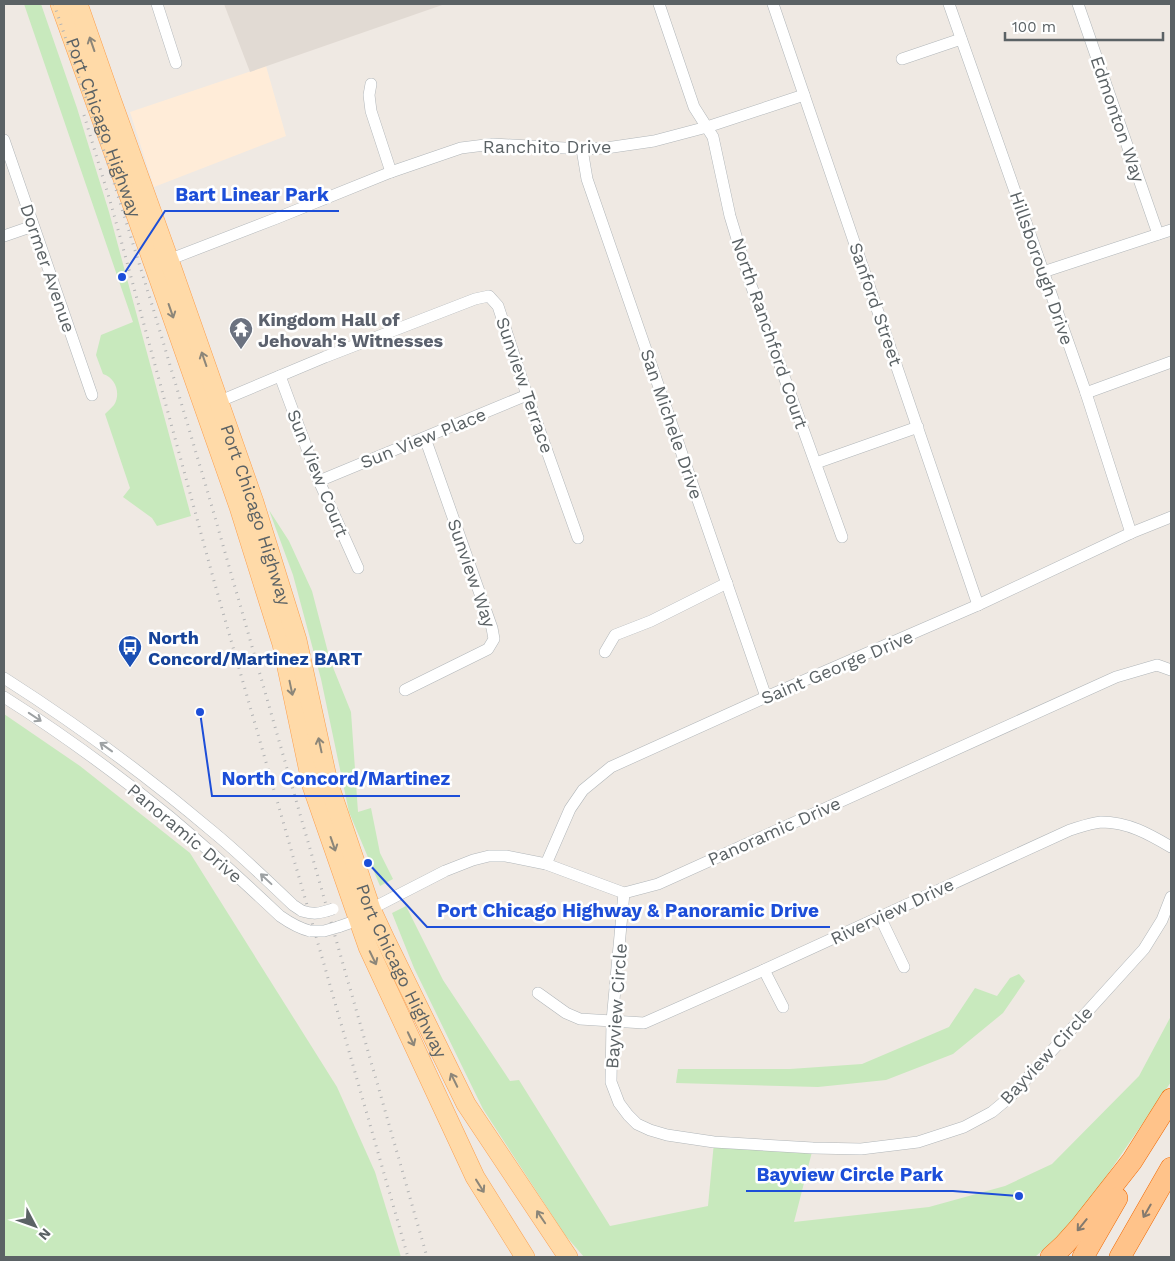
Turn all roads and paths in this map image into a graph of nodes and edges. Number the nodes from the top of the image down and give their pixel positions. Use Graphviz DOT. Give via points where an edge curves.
graph roads {
  1 [pos="60,4"];
  2 [pos="78,4"];
  3 [pos="157,4"];
  4 [pos="659,4"];
  5 [pos="773,4"];
  6 [pos="949,4"];
  7 [pos="1078,4"];
  8 [pos="961,39"];
  9 [pos="902,59"];
  10 [pos="176,63"];
  11 [pos="371,84"];
  12 [pos="804,95"];
  13 [pos="707,127"];
  14 [pos="4,140"];
  15 [pos="582,149"];
  16 [pos="391,172"];
  17 [pos="34,226"];
  18 [pos="1171,230"];
  19 [pos="1158,234"];
  20 [pos="4,236"];
  21 [pos="162,262"];
  22 [pos="1043,272"];
  23 [pos="1171,362"];
  24 [pos="280,376"];
  25 [pos="1086,392"];
  26 [pos="92,395"];
  27 [pos="527,395"];
  28 [pos="212,405"];
  29 [pos="918,427"];
  30 [pos="425,438"];
  31 [pos="816,463"];
  32 [pos="319,481"];
  33 [pos="1171,517"];
  34 [pos="1131,533"];
  35 [pos="842,537"];
  36 [pos="578,538"];
  37 [pos="358,568"];
  38 [pos="727,583"];
  39 [pos="978,605"];
  40 [pos="605,652"];
  41 [pos="1171,670"];
  42 [pos="4,678"];
  43 [pos="405,690"];
  44 [pos="4,697"];
  45 [pos="766,697"];
  46 [pos="1171,847"];
  47 [pos="546,864"];
  48 [pos="624,893"];
  49 [pos="1171,897"];
  50 [pos="361,911"];
  51 [pos="880,916"];
  52 [pos="904,967"];
  53 [pos="764,970"];
  54 [pos="538,994"];
  55 [pos="783,1007"];
  56 [pos="612,1020"];
  57 [pos="1171,1099"];
  58 [pos="1171,1104"];
  59 [pos="1171,1168"];
  60 [pos="525,1257"];
  61 [pos="568,1257"];
  62 [pos="1051,1257"];
  63 [pos="1083,1257"];
  64 [pos="1120,1257"];
  1 -- 21 [label="main road, Port Chicago Highway"];
  21 -- 2 [label="main road, Port Chicago Highway, one-way"];
  3 -- 10 [label="street"];
  4 -- 13 [label="street, North Ranchford Court" via="694,107"];
  5 -- 12 [label="street, Sanford Street"];
  6 -- 8 [label="street, Hillsborough Drive"];
  7 -- 19 [label="street, Edmonton Way"];
  8 -- 9 [label="street"];
  8 -- 22 [label="street, Hillsborough Drive"];
  11 -- 16 [label="street" via="371,111"];
  12 -- 13 [label="street, Ranchito Drive"];
  12 -- 29 [label="street, Sanford Street"];
  13 -- 15 [label="street, Ranchito Drive" via="654,141"];
  13 -- 31 [label="street, North Ranchford Court" via="713,137 730,216 751,285"];
  14 -- 17 [label="street, Dormer Avenue"];
  15 -- 16 [label="street, Ranchito Drive" via="492,144 461,148"];
  15 -- 38 [label="street, San Michele Drive" via="587,179"];
  16 -- 21 [label="street, Ranchito Drive"];
  17 -- 20 [label="street"];
  17 -- 26 [label="street, Dormer Avenue"];
  18 -- 19 [label="street"];
  19 -- 22 [label="street"];
  21 -- 28 [label="main road, Port Chicago Highway"];
  22 -- 25 [label="street, Hillsborough Drive"];
  23 -- 25 [label="street"];
  24 -- 27 [label="street, Sunview Terrace" via="466,302 490,296 498,306"];
  24 -- 28 [label="street, Sunview Terrace"];
  24 -- 32 [label="street, Sun View Court"];
  25 -- 34 [label="street, Hillsborough Drive"];
  27 -- 30 [label="street, Sun View Place"];
  27 -- 36 [label="street, Sunview Terrace"];
  28 -- 50 [label="main road, Port Chicago Highway" via="254,502 298,640 328,782"];
  29 -- 31 [label="street"];
  29 -- 39 [label="street, Sanford Street"];
  30 -- 32 [label="street, Sun View Place"];
  30 -- 43 [label="street, Sunview Way" via="494,639 488,649"];
  31 -- 35 [label="street, North Ranchford Court"];
  32 -- 37 [label="street, Sun View Court"];
  33 -- 34 [label="street, Saint George Drive"];
  34 -- 39 [label="street, Saint George Drive"];
  38 -- 40 [label="street" via="615,635"];
  38 -- 45 [label="street, San Michele Drive"];
  39 -- 45 [label="street, Saint George Drive"];
  41 -- 48 [label="street, Panoramic Drive" via="1157,665 1116,677 658,884"];
  50 -- 42 [label="street, Panoramic Drive, one-way, bridge" via="333,909 311,914 293,906 213,831 152,782 76,725"];
  44 -- 50 [label="street, Panoramic Drive, one-way, bridge" via="135,789 291,924 310,931 324,931 338,927"];
  45 -- 47 [label="street, Saint George Drive" via="611,767 583,790 570,809"];
  46 -- 51 [label="street, Riverview Drive" via="1138,829 1100,822 1070,830"];
  47 -- 48 [label="street, Panoramic Drive"];
  47 -- 50 [label="street, Panoramic Drive" via="489,856 445,871"];
  48 -- 56 [label="street, Bayview Circle"];
  49 -- 56 [label="street, Bayview Circle" via="1162,920 1144,949 1010,1097 992,1112 964,1127 918,1142 861,1149 813,1148 714,1142 650,1130 637,1124 618,1103 611,1082"];
  50 -- 60 [label="main road, Port Chicago Highway, one-way" via="368,947 475,1177"];
  61 -- 50 [label="main road, Port Chicago Highway, one-way" via="466,1104 385,939"];
  51 -- 52 [label="street"];
  51 -- 53 [label="street, Riverview Drive"];
  53 -- 55 [label="street"];
  53 -- 56 [label="street, Riverview Drive" via="644,1023"];
  54 -- 56 [label="street, Riverview Drive" via="580,1019"];
  57 -- 62 [label="highway, one-way" via="1132,1161 1081,1226"];
  58 -- 63 [label="highway"];
  59 -- 64 [label="highway, one-way"];
}
